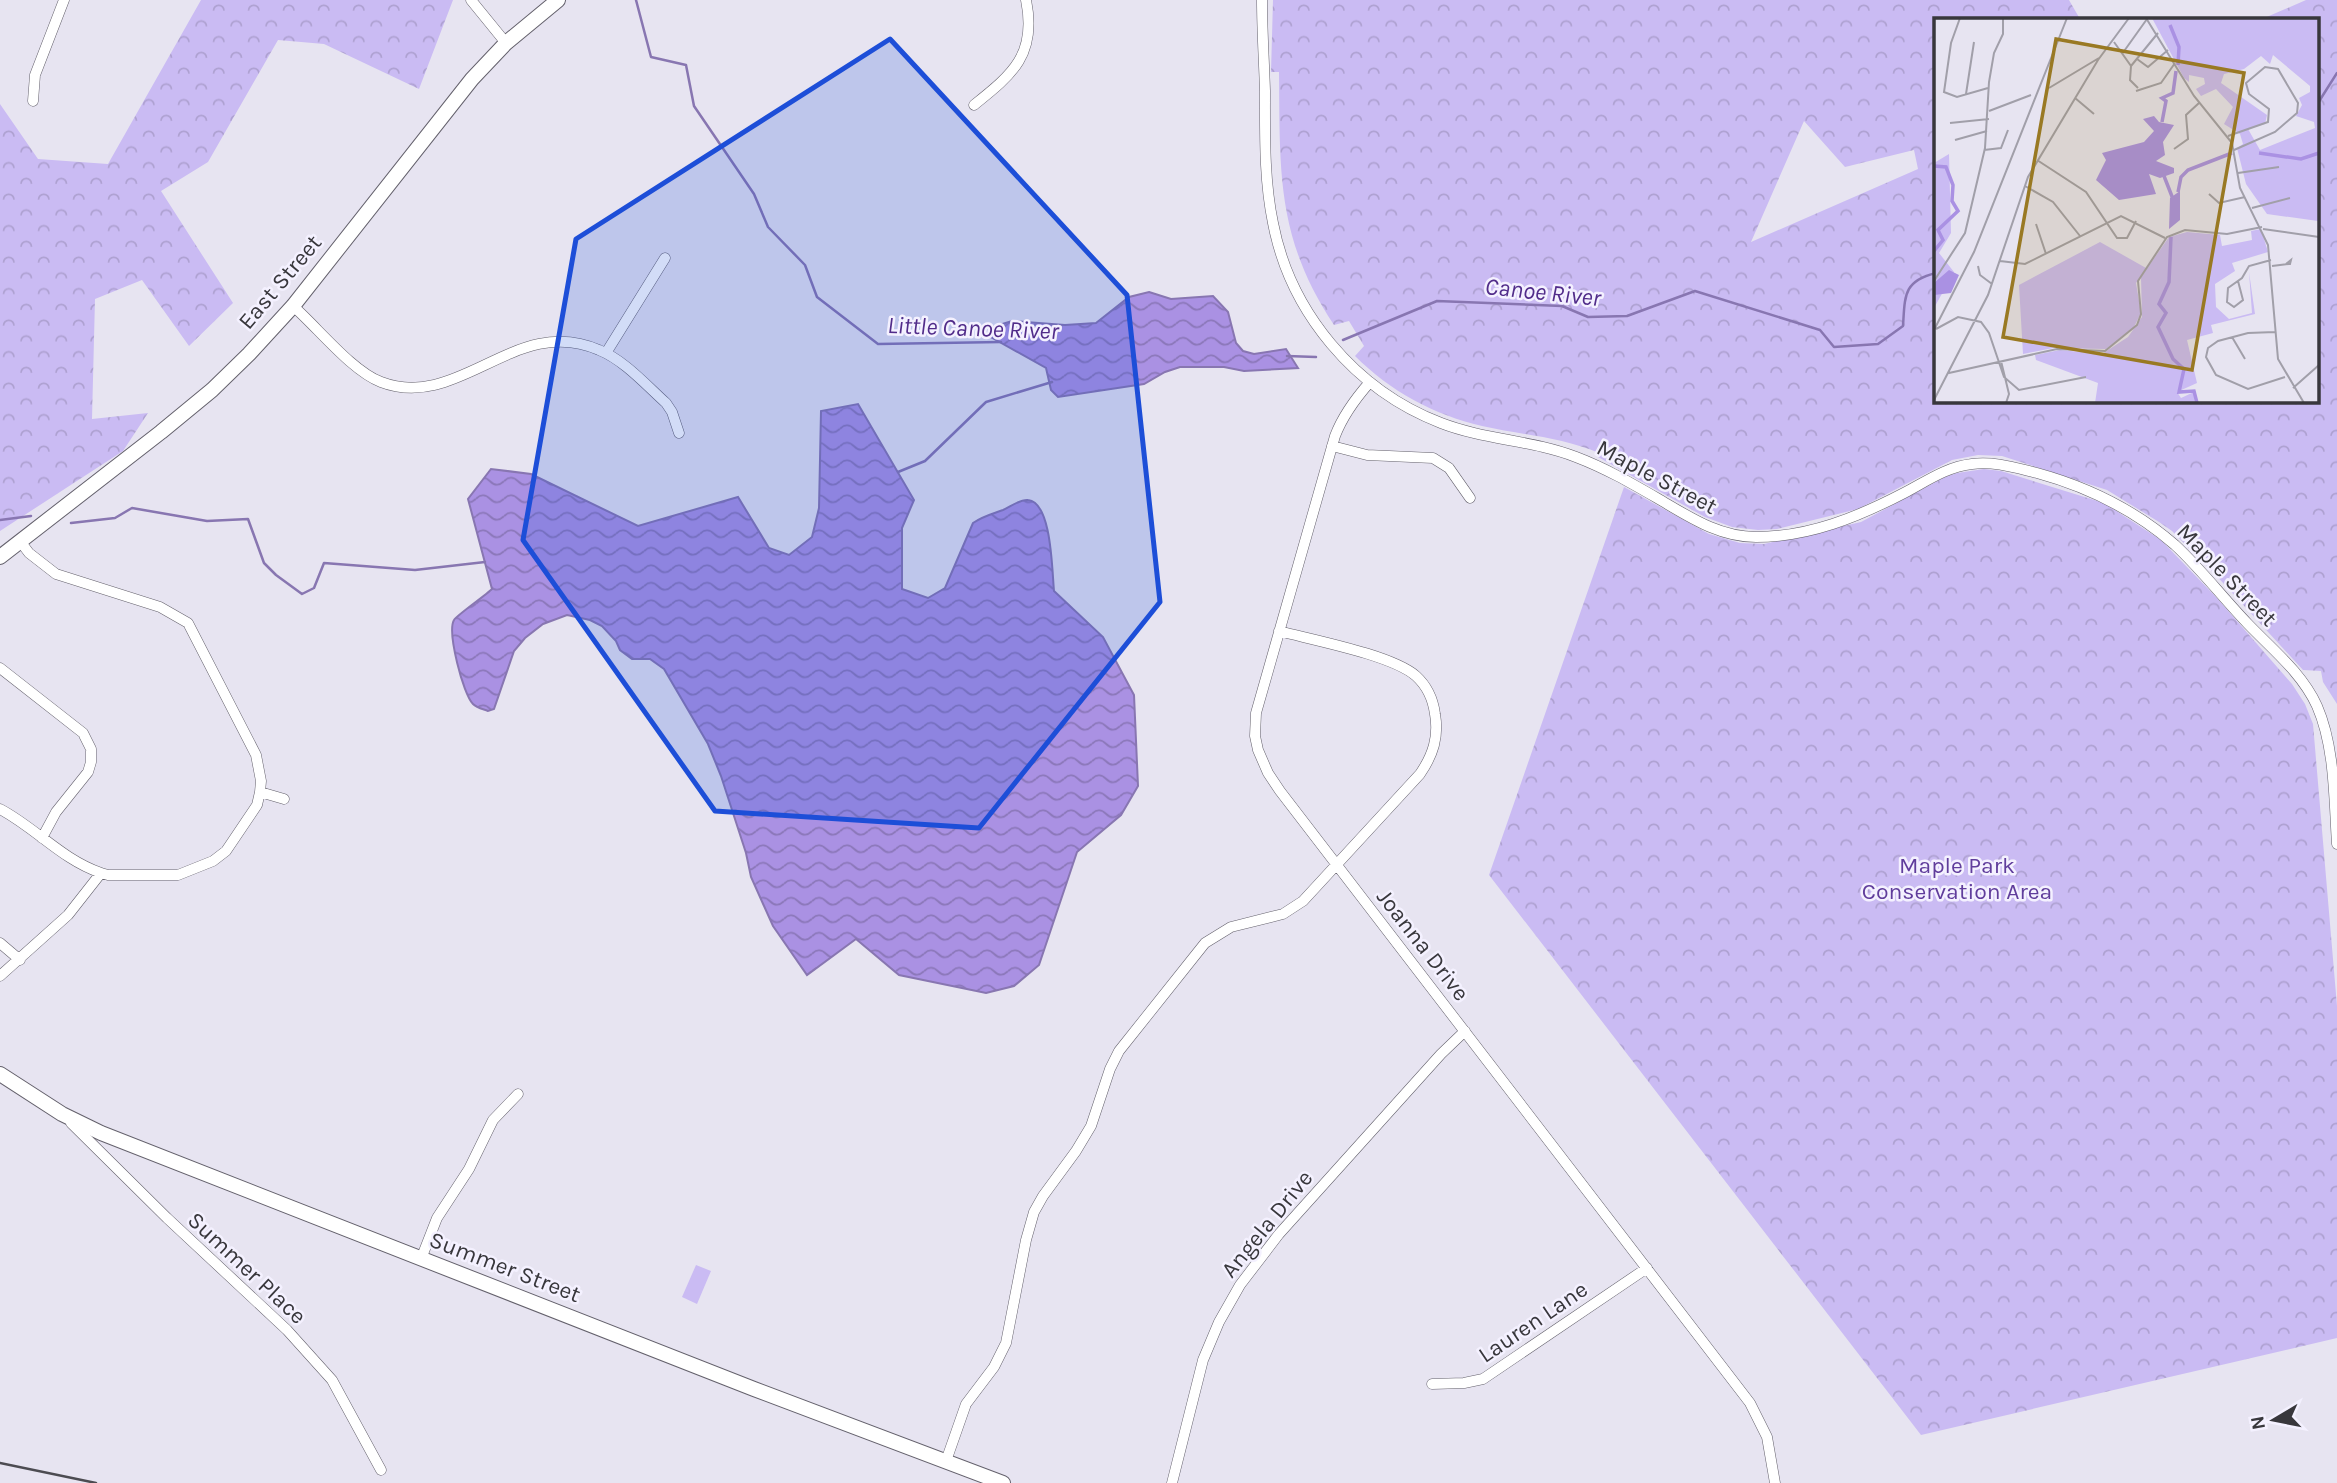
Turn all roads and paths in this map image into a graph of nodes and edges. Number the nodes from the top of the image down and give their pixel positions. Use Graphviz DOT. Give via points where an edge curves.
graph roads {
  1 [pos="64,0"];
  2 [pos="471,0"];
  3 [pos="558,0"];
  4 [pos="1026,0"];
  5 [pos="1262,0"];
  6 [pos="506,43"];
  7 [pos="33,100"];
  8 [pos="974,105"];
  9 [pos="666,258"];
  10 [pos="293,306"];
  11 [pos="606,353"];
  12 [pos="1370,382"];
  13 [pos="679,433"];
  14 [pos="1332,446"];
  15 [pos="1470,498"];
  16 [pos="20,541"];
  17 [pos="0,557"];
  18 [pos="1279,631"];
  19 [pos="0,668"];
  20 [pos="260,792"];
  21 [pos="284,799"];
  22 [pos="0,809"];
  23 [pos="42,838"];
  24 [pos="2337,844"];
  25 [pos="1337,864"];
  26 [pos="101,873"];
  27 [pos="0,943"];
  28 [pos="20,960"];
  29 [pos="0,976"];
  30 [pos="1465,1031"];
  31 [pos="0,1074"];
  32 [pos="518,1094"];
  33 [pos="62,1114"];
  34 [pos="421,1259"];
  35 [pos="1647,1268"];
  36 [pos="1432,1384"];
  37 [pos="946,1461"];
  38 [pos="381,1469"];
  39 [pos="1003,1483"];
  40 [pos="1172,1483"];
  41 [pos="1775,1483"];
  1 -- 7 [label="street" via="36,75"];
  2 -- 6 [label="street"];
  3 -- 6 [label="main road, East Street"];
  4 -- 8 [label="street" via="1029,32 1019,62"];
  5 -- 12 [label="street, Maple Street" via="1266,156 1278,244 1292,283 1316,325 1346,362"];
  6 -- 10 [label="main road, East Street" via="472,79"];
  9 -- 11 [label="street"];
  10 -- 11 [label="street" via="364,373 398,387 437,385 522,348 555,341 579,342"];
  10 -- 16 [label="main road, East Street" via="212,390"];
  11 -- 13 [label="street" via="666,403"];
  12 -- 14 [label="street, Joanna Drive" via="1341,420"];
  12 -- 24 [label="street, Maple Street" via="1438,422 1473,434 1559,450 1589,462 1700,523 1731,535 1758,538 1829,526 1951,468 1978,463 2015,467 2096,493 2175,545 2306,687 2325,727"];
  14 -- 15 [label="street" via="1367,455 1433,458 1449,468"];
  14 -- 18 [label="street, Joanna Drive"];
  16 -- 17 [label="main road, East Street"];
  16 -- 20 [label="street" via="56,574 160,607 188,623 256,755"];
  18 -- 25 [label="street, Joanna Drive" via="1256,713 1258,750 1268,773"];
  18 -- 25 [label="street" via="1408,670 1423,684 1435,709 1436,741 1430,759"];
  19 -- 23 [label="street" via="83,733 91,749 88,772"];
  20 -- 21 [label="street"];
  20 -- 26 [label="street" via="257,805 226,851 213,860 178,875"];
  22 -- 23 [label="street"];
  23 -- 26 [label="street"];
  25 -- 30 [label="street, Joanna Drive"];
  25 -- 37 [label="street" via="1308,896 1283,914 1231,927 1205,943 1119,1051 1091,1126 1034,1212 1006,1343 965,1404"];
  26 -- 28 [label="street" via="68,915"];
  27 -- 28 [label="street"];
  28 -- 29 [label="street"];
  30 -- 35 [label="street, Joanna Drive"];
  30 -- 40 [label="street, Angela Drive" via="1288,1224 1240,1285 1203,1360"];
  31 -- 33 [label="main road, Summer Street"];
  32 -- 34 [label="street" via="493,1120 470,1169 437,1218"];
  33 -- 34 [label="main road, Summer Street"];
  33 -- 38 [label="street, Summer Place" via="287,1330 332,1380"];
  34 -- 37 [label="main road, Summer Street"];
  35 -- 36 [label="street, Lauren Lane" via="1483,1379"];
  35 -- 41 [label="street, Joanna Drive" via="1757,1415 1771,1449"];
  37 -- 39 [label="main road, Summer Street"];
}
